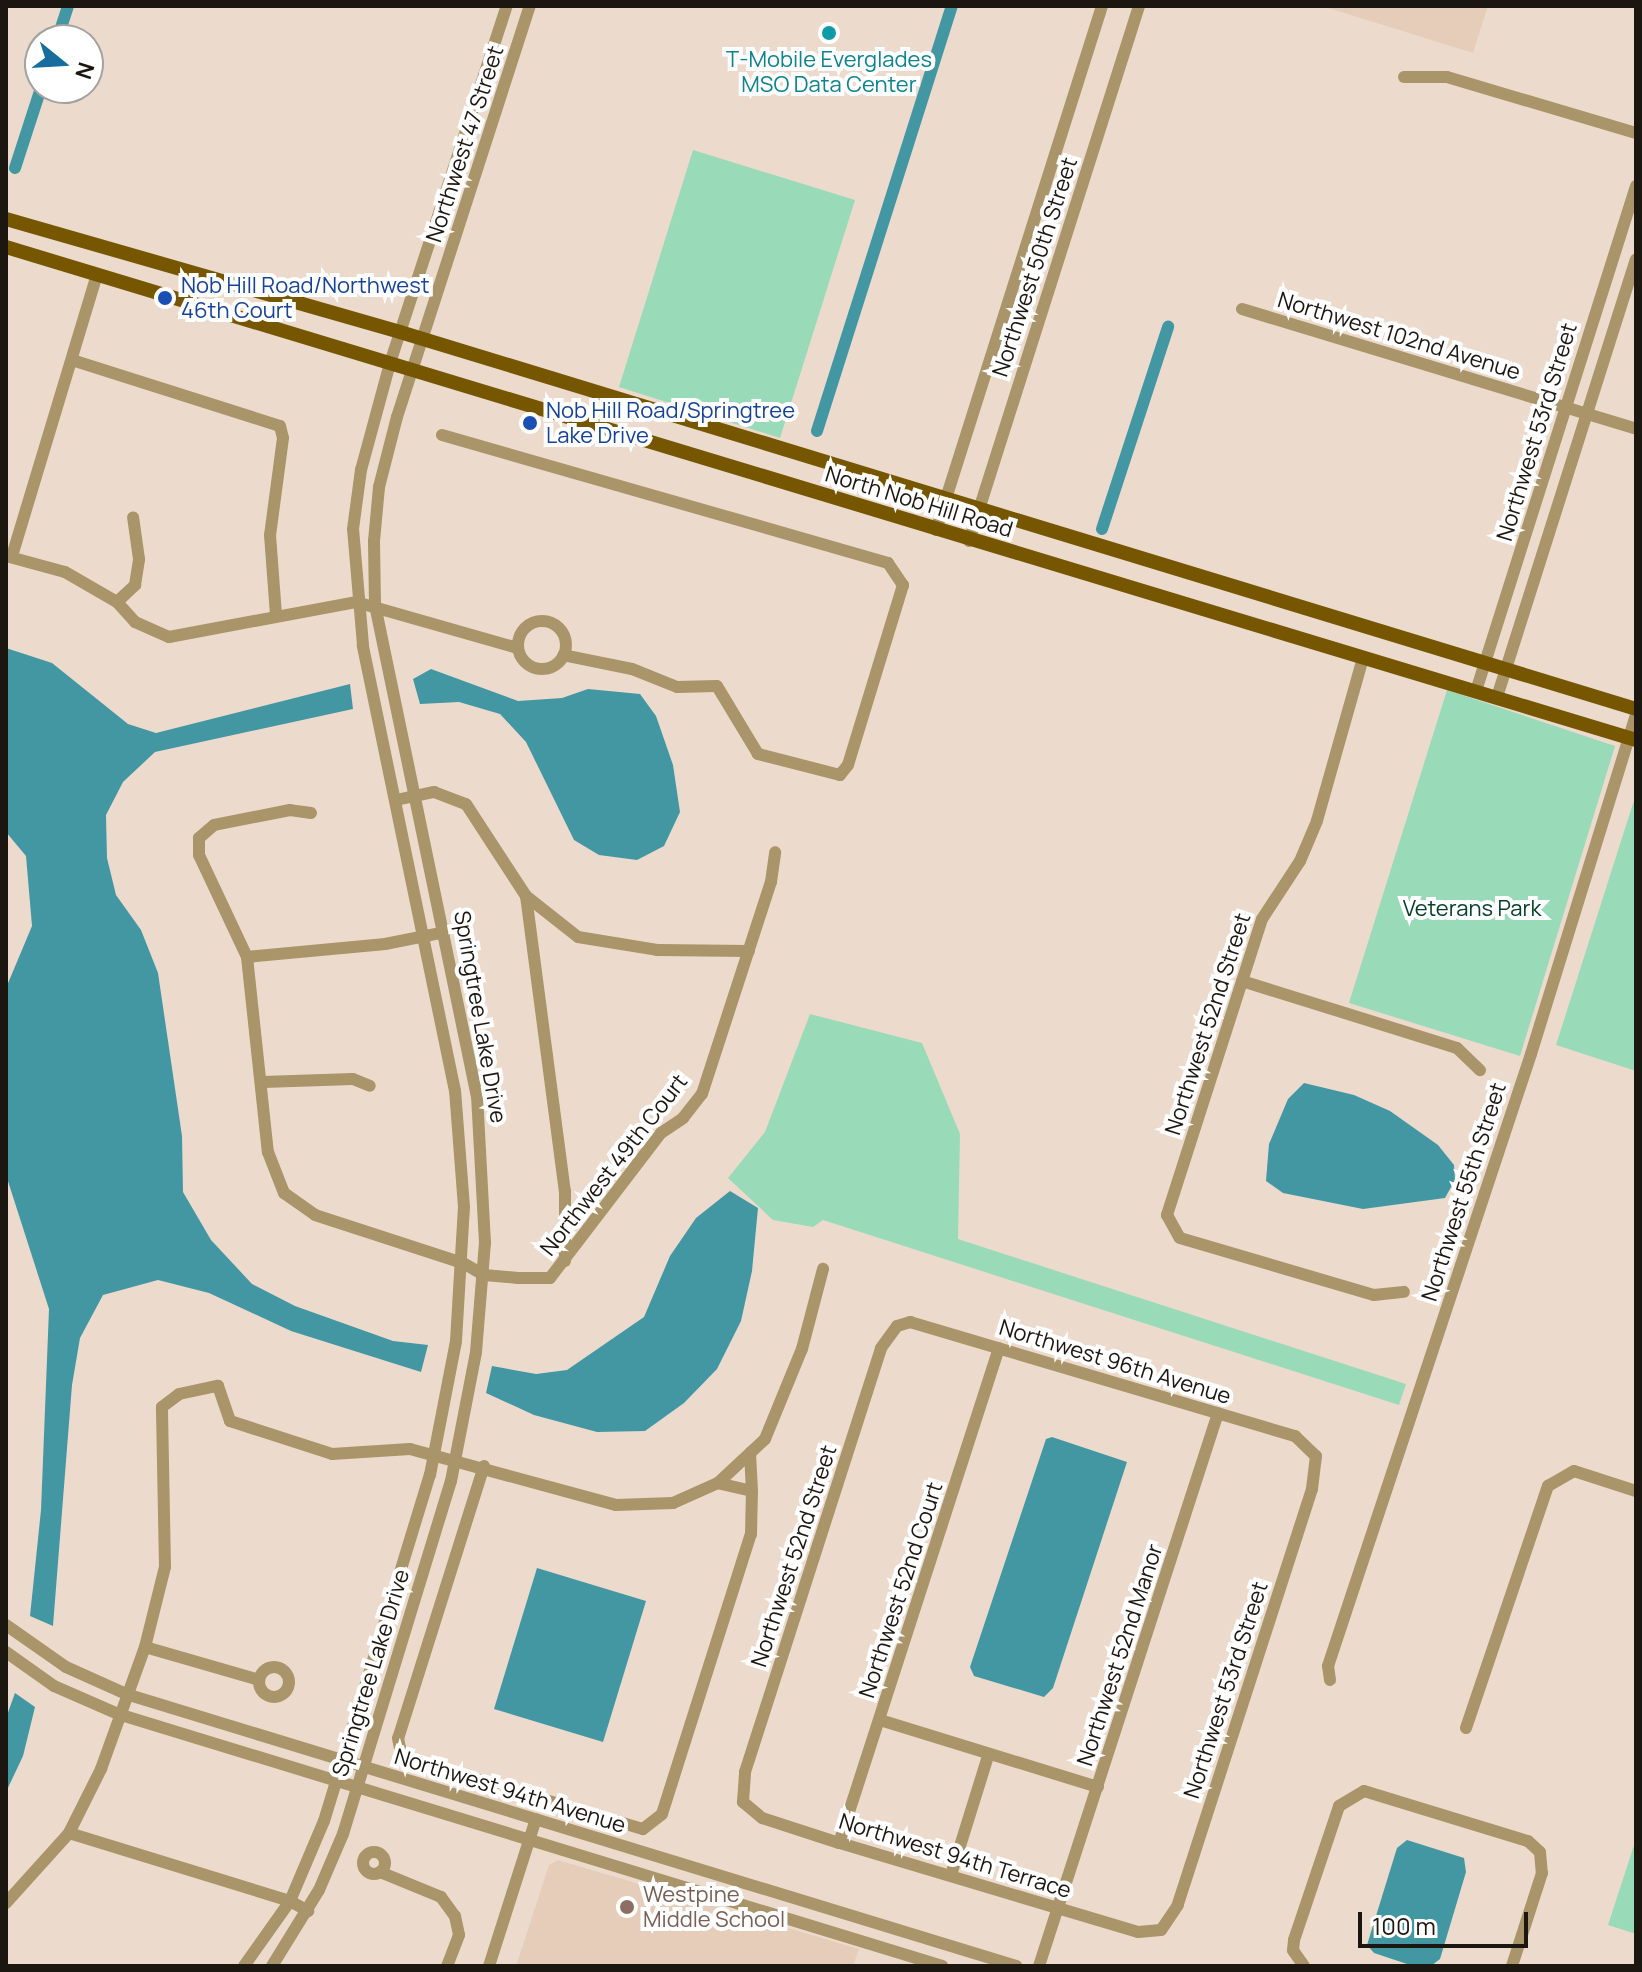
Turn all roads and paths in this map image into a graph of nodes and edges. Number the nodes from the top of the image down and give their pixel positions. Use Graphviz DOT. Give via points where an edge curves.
graph roads {
  1 [pos="507,6"];
  2 [pos="530,6"];
  3 [pos="1102,6"];
  4 [pos="1139,6"];
  5 [pos="1404,77"];
  6 [pos="1636,133"];
  7 [pos="1636,186"];
  8 [pos="449,188"];
  9 [pos="470,195"];
  10 [pos="6,219"];
  11 [pos="6,247"];
  12 [pos="1636,260"];
  13 [pos="97,275"];
  14 [pos="1242,309"];
  15 [pos="400,332"];
  16 [pos="423,340"];
  17 [pos="72,360"];
  18 [pos="390,363"];
  19 [pos="413,370"];
  20 [pos="1565,407"];
  21 [pos="1587,414"];
  22 [pos="1636,429"];
  23 [pos="442,435"];
  24 [pos="946,499"];
  25 [pos="978,510"];
  26 [pos="133,517"];
  27 [pos="936,530"];
  28 [pos="969,541"];
  29 [pos="9,556"];
  30 [pos="117,602"];
  31 [pos="356,602"];
  32 [pos="375,605"];
  33 [pos="276,614"];
  34 [pos="518,648"];
  35 [pos="563,655"];
  36 [pos="1363,658"];
  37 [pos="1485,661"];
  38 [pos="1506,668"];
  39 [pos="1476,691"];
  40 [pos="1497,697"];
  41 [pos="1636,709"];
  42 [pos="1636,715"];
  43 [pos="1632,739"];
  44 [pos="416,795"];
  45 [pos="396,800"];
  46 [pos="311,813"];
  47 [pos="775,852"];
  48 [pos="526,896"];
  49 [pos="445,932"];
  50 [pos="424,936"];
  51 [pos="749,951"];
  52 [pos="247,957"];
  53 [pos="1242,981"];
  54 [pos="1480,1070"];
  55 [pos="263,1082"];
  56 [pos="370,1086"];
  57 [pos="565,1261"];
  58 [pos="463,1263"];
  59 [pos="823,1269"];
  60 [pos="484,1275"];
  61 [pos="1404,1292"];
  62 [pos="897,1326"];
  63 [pos="999,1348"];
  64 [pos="1218,1413"];
  65 [pos="436,1453"];
  66 [pos="750,1453"];
  67 [pos="1316,1456"];
  68 [pos="456,1459"];
  69 [pos="484,1466"];
  70 [pos="718,1483"];
  71 [pos="752,1491"];
  72 [pos="1636,1491"];
  73 [pos="6,1625"];
  74 [pos="145,1647"];
  75 [pos="6,1652"];
  76 [pos="259,1680"];
  77 [pos="1330,1680"];
  78 [pos="126,1694"];
  79 [pos="118,1714"];
  80 [pos="880,1720"];
  81 [pos="1466,1728"];
  82 [pos="988,1756"];
  83 [pos="343,1761"];
  84 [pos="364,1768"];
  85 [pos="337,1782"];
  86 [pos="1098,1787"];
  87 [pos="357,1788"];
  88 [pos="743,1802"];
  89 [pos="536,1819"];
  90 [pos="69,1833"];
  91 [pos="529,1840"];
  92 [pos="839,1843"];
  93 [pos="380,1872"];
  94 [pos="951,1875"];
  95 [pos="290,1901"];
  96 [pos="6,1903"];
  97 [pos="1059,1908"];
  98 [pos="308,1911"];
  99 [pos="1161,1930"];
  100 [pos="1301,1963"];
  101 [pos="244,1966"];
  102 [pos="272,1966"];
  103 [pos="447,1966"];
  104 [pos="489,1966"];
  105 [pos="942,1966"];
  106 [pos="1016,1966"];
  107 [pos="1039,1966"];
  108 [pos="1512,1966"];
  1 -- 8 [label="street, Northwest 47 Street"];
  2 -- 9 [label="street, Northwest 47 Street"];
  3 -- 24 [label="street, Northwest 50th Street"];
  4 -- 25 [label="street, Northwest 50th Street"];
  5 -- 6 [label="street" via="1447,77"];
  7 -- 20 [label="street, Northwest 53rd Street"];
  8 -- 9 [label="street"];
  8 -- 15 [label="street, Northwest 47 Street"];
  9 -- 16 [label="street, Northwest 47 Street"];
  10 -- 15 [label="main road, North Nob Hill Road"];
  11 -- 13 [label="main road, North Nob Hill Road"];
  12 -- 21 [label="street, Northwest 53rd Street"];
  13 -- 17 [label="street"];
  13 -- 18 [label="main road, North Nob Hill Road"];
  14 -- 20 [label="street, Northwest 102nd Avenue"];
  15 -- 16 [label="main road, North Nob Hill Road"];
  15 -- 18 [label="street, Northwest 47 Street"];
  16 -- 19 [label="street, Springtree Lake Drive"];
  16 -- 24 [label="main road, North Nob Hill Road"];
  17 -- 29 [label="street"];
  17 -- 33 [label="street" via="280,426 283,438 270,535"];
  18 -- 19 [label="main road, North Nob Hill Road"];
  18 -- 31 [label="street, Northwest 47 Street" via="357,491"];
  19 -- 27 [label="main road, North Nob Hill Road"];
  19 -- 32 [label="street, Springtree Lake Drive" via="379,487"];
  20 -- 21 [label="street, Northwest 102nd Avenue"];
  20 -- 37 [label="street, Northwest 53rd Street"];
  21 -- 22 [label="street, Northwest 102nd Avenue"];
  21 -- 38 [label="street, Northwest 53rd Street"];
  23 -- 35 [label="street" via="888,563 903,585 848,765 840,775 758,754 717,686 677,687 632,669"];
  24 -- 25 [label="main road, North Nob Hill Road"];
  24 -- 27 [label="street, Northwest 50th Street"];
  25 -- 28 [label="street, Northwest 50th Street"];
  25 -- 37 [label="main road, North Nob Hill Road"];
  26 -- 30 [label="street" via="139,559 135,585"];
  27 -- 28 [label="main road, North Nob Hill Road"];
  28 -- 36 [label="main road, North Nob Hill Road"];
  29 -- 30 [label="street" via="65,572"];
  30 -- 33 [label="street" via="135,622 169,637"];
  31 -- 32 [label="street"];
  31 -- 33 [label="street"];
  31 -- 45 [label="street, Springtree Lake Drive"];
  32 -- 34 [label="street"];
  32 -- 44 [label="street, Springtree Lake Drive"];
  34 -- 35 [label="street" via="522,660 535,669 550,668"];
  34 -- 35 [label="street" via="523,629 546,621 564,635"];
  36 -- 39 [label="main road, North Nob Hill Road"];
  36 -- 53 [label="street, Northwest 52nd Street" via="1317,821 1300,861 1262,919"];
  37 -- 38 [label="main road, North Nob Hill Road"];
  37 -- 39 [label="street, Northwest 53rd Street"];
  38 -- 40 [label="street, Northwest 53rd Street"];
  38 -- 41 [label="main road, North Nob Hill Road"];
  39 -- 40 [label="main road, North Nob Hill Road"];
  40 -- 43 [label="main road, North Nob Hill Road"];
  42 -- 43 [label="street, Northwest 55th Street"];
  43 -- 77 [label="street, Northwest 55th Street" via="1328,1666"];
  44 -- 45 [label="street"];
  44 -- 48 [label="street" via="451,795 466,804"];
  44 -- 49 [label="street, Springtree Lake Drive"];
  45 -- 50 [label="street, Springtree Lake Drive"];
  46 -- 52 [label="street" via="290,810 214,825 199,838 199,855"];
  47 -- 51 [label="street, Northwest 49th Court"];
  48 -- 51 [label="street" via="578,937 657,950"];
  48 -- 57 [label="street" via="565,1191"];
  49 -- 50 [label="street"];
  49 -- 60 [label="street, Springtree Lake Drive" via="477,1097"];
  50 -- 52 [label="street"];
  50 -- 58 [label="street, Springtree Lake Drive" via="455,1091 464,1186"];
  51 -- 57 [label="street, Northwest 49th Court" via="702,1094 683,1118 661,1133"];
  52 -- 55 [label="street"];
  53 -- 54 [label="street" via="1457,1048"];
  53 -- 61 [label="street, Northwest 52nd Street" via="1167,1215 1171,1227 1180,1238 1374,1295"];
  55 -- 56 [label="street" via="353,1079"];
  55 -- 58 [label="street" via="268,1152 284,1193 315,1215"];
  57 -- 60 [label="street, Northwest 49th Court" via="550,1278"];
  58 -- 60 [label="street, Northwest 49th Court"];
  58 -- 65 [label="street, Springtree Lake Drive" via="456,1341"];
  59 -- 66 [label="street" via="782,1400 765,1439"];
  60 -- 68 [label="street, Springtree Lake Drive"];
  62 -- 63 [label="street, Northwest 96th Avenue" via="923,1324"];
  62 -- 88 [label="street, Northwest 52nd Street" via="876,1363 745,1772"];
  63 -- 64 [label="street, Northwest 96th Avenue"];
  63 -- 80 [label="street, Northwest 52nd Court"];
  64 -- 67 [label="street, Northwest 96th Avenue" via="1295,1436"];
  64 -- 86 [label="street, Northwest 52nd Manor"];
  65 -- 68 [label="street"];
  65 -- 74 [label="street" via="410,1449 332,1454 230,1421 218,1386 179,1394 162,1407 165,1567"];
  65 -- 83 [label="street, Springtree Lake Drive"];
  66 -- 70 [label="street"];
  66 -- 71 [label="street"];
  67 -- 99 [label="street, Northwest 53rd Street" via="1312,1489 1178,1905"];
  68 -- 69 [label="street"];
  68 -- 84 [label="street, Springtree Lake Drive"];
  69 -- 70 [label="street" via="616,1505 673,1503"];
  69 -- 71 [label="street" via="398,1738 400,1748 409,1759 643,1829 662,1814 673,1780 751,1534"];
  70 -- 71 [label="street"];
  72 -- 81 [label="street" via="1574,1471 1548,1486"];
  73 -- 78 [label="street, Northwest 94th Avenue" via="66,1667"];
  74 -- 76 [label="street"];
  74 -- 78 [label="street"];
  75 -- 79 [label="street, Northwest 94th Avenue" via="54,1686"];
  78 -- 79 [label="street"];
  78 -- 83 [label="street, Northwest 94th Avenue"];
  79 -- 85 [label="street, Northwest 94th Avenue"];
  79 -- 90 [label="street" via="101,1769"];
  80 -- 82 [label="street"];
  80 -- 92 [label="street, Northwest 52nd Court"];
  82 -- 86 [label="street"];
  82 -- 94 [label="street"];
  83 -- 84 [label="street, Northwest 94th Avenue"];
  83 -- 85 [label="street, Springtree Lake Drive"];
  84 -- 87 [label="street, Springtree Lake Drive"];
  84 -- 89 [label="street, Northwest 94th Avenue"];
  85 -- 87 [label="street, Northwest 94th Avenue"];
  85 -- 95 [label="street, Springtree Lake Drive"];
  86 -- 97 [label="street, Northwest 52nd Manor"];
  87 -- 91 [label="street, Northwest 94th Avenue"];
  87 -- 98 [label="street, Springtree Lake Drive"];
  88 -- 92 [label="street, Northwest 94th Terrace" via="762,1818"];
  89 -- 91 [label="street"];
  89 -- 106 [label="street, Northwest 94th Avenue"];
  90 -- 95 [label="street"];
  90 -- 96 [label="street"];
  91 -- 104 [label="street"];
  91 -- 105 [label="street, Northwest 94th Avenue"];
  92 -- 94 [label="street, Northwest 94th Terrace"];
  93 -- 103 [label="street" via="441,1897 455,1916 459,1935"];
  94 -- 97 [label="street, Northwest 94th Terrace"];
  95 -- 98 [label="street"];
  95 -- 101 [label="street, Springtree Lake Drive"];
  97 -- 99 [label="street, Northwest 94th Terrace" via="1138,1932"];
  97 -- 107 [label="street, Northwest 52nd Manor"];
  98 -- 102 [label="street, Springtree Lake Drive"];
  100 -- 108 [label="street" via="1294,1940 1339,1806 1364,1791 1528,1841 1540,1852 1542,1873"];
}
